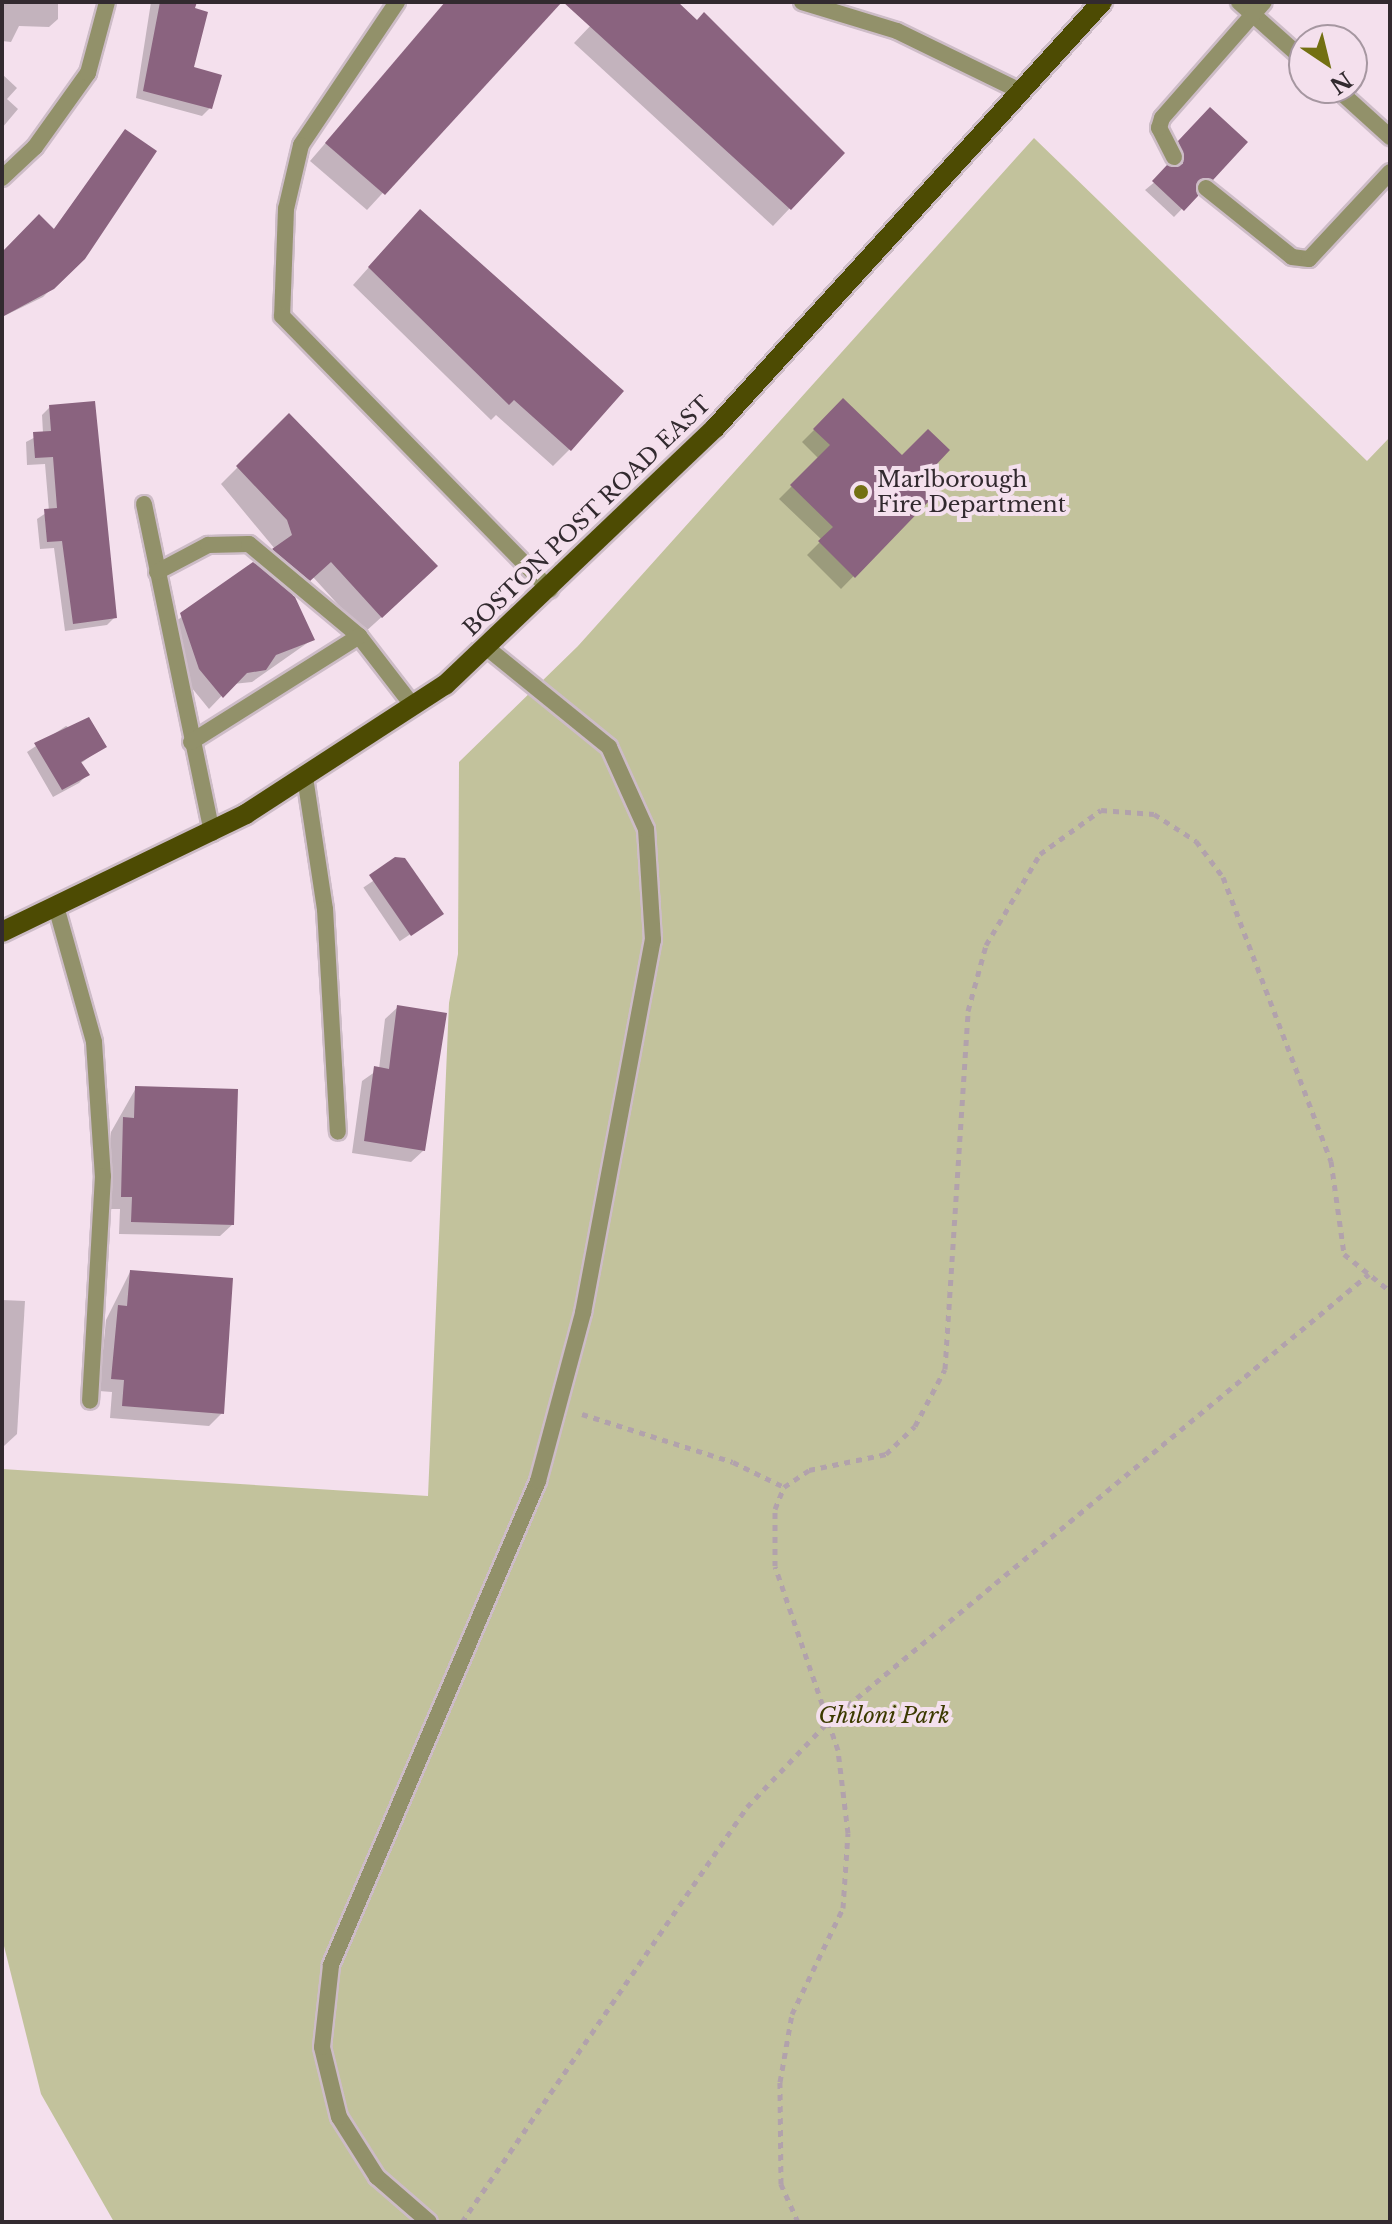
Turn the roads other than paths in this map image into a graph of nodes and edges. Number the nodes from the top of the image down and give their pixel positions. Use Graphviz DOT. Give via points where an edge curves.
graph roads {
  1 [pos="107,2"];
  2 [pos="397,2"];
  3 [pos="802,2"];
  4 [pos="1102,2"];
  5 [pos="1239,2"];
  6 [pos="1258,8"];
  7 [pos="1288,42"];
  8 [pos="1020,91"];
  9 [pos="1354,104"];
  10 [pos="1390,137"];
  11 [pos="1174,157"];
  12 [pos="1390,172"];
  13 [pos="2,178"];
  14 [pos="1206,188"];
  15 [pos="144,504"];
  16 [pos="157,572"];
  17 [pos="550,590"];
  18 [pos="359,636"];
  19 [pos="487,648"];
  20 [pos="413,706"];
  21 [pos="191,742"];
  22 [pos="305,777"];
  23 [pos="212,833"];
  24 [pos="57,910"];
  25 [pos="2,932"];
  26 [pos="338,1132"];
  27 [pos="90,1401"];
  28 [pos="429,2222"];
  1 -- 13 [label="street" via="88,73 35,147"];
  2 -- 17 [label="street" via="301,145 286,209 282,316"];
  3 -- 8 [label="street" via="897,31"];
  4 -- 8 [label="main road, BOSTON POST ROAD EAST"];
  5 -- 6 [label="street"];
  6 -- 7 [label="street"];
  6 -- 11 [label="street" via="1162,118 1159,128"];
  8 -- 17 [label="main road, BOSTON POST ROAD EAST" via="715,428"];
  9 -- 10 [label="street"];
  12 -- 14 [label="street" via="1309,259 1292,257"];
  15 -- 16 [label="street"];
  16 -- 18 [label="street" via="208,545 249,544"];
  16 -- 21 [label="street"];
  17 -- 19 [label="main road, BOSTON POST ROAD EAST"];
  18 -- 20 [label="street"];
  18 -- 21 [label="street"];
  19 -- 20 [label="main road, BOSTON POST ROAD EAST"];
  19 -- 28 [label="street" via="609,747 646,829 653,940 559,1405 538,1481 331,1965 322,2047 339,2117 377,2177"];
  20 -- 22 [label="main road, BOSTON POST ROAD EAST"];
  21 -- 23 [label="street"];
  22 -- 23 [label="main road, BOSTON POST ROAD EAST"];
  22 -- 26 [label="street" via="325,909"];
  23 -- 24 [label="main road, BOSTON POST ROAD EAST"];
  24 -- 25 [label="main road, BOSTON POST ROAD EAST"];
  24 -- 27 [label="street" via="94,1042 103,1176"];
}
